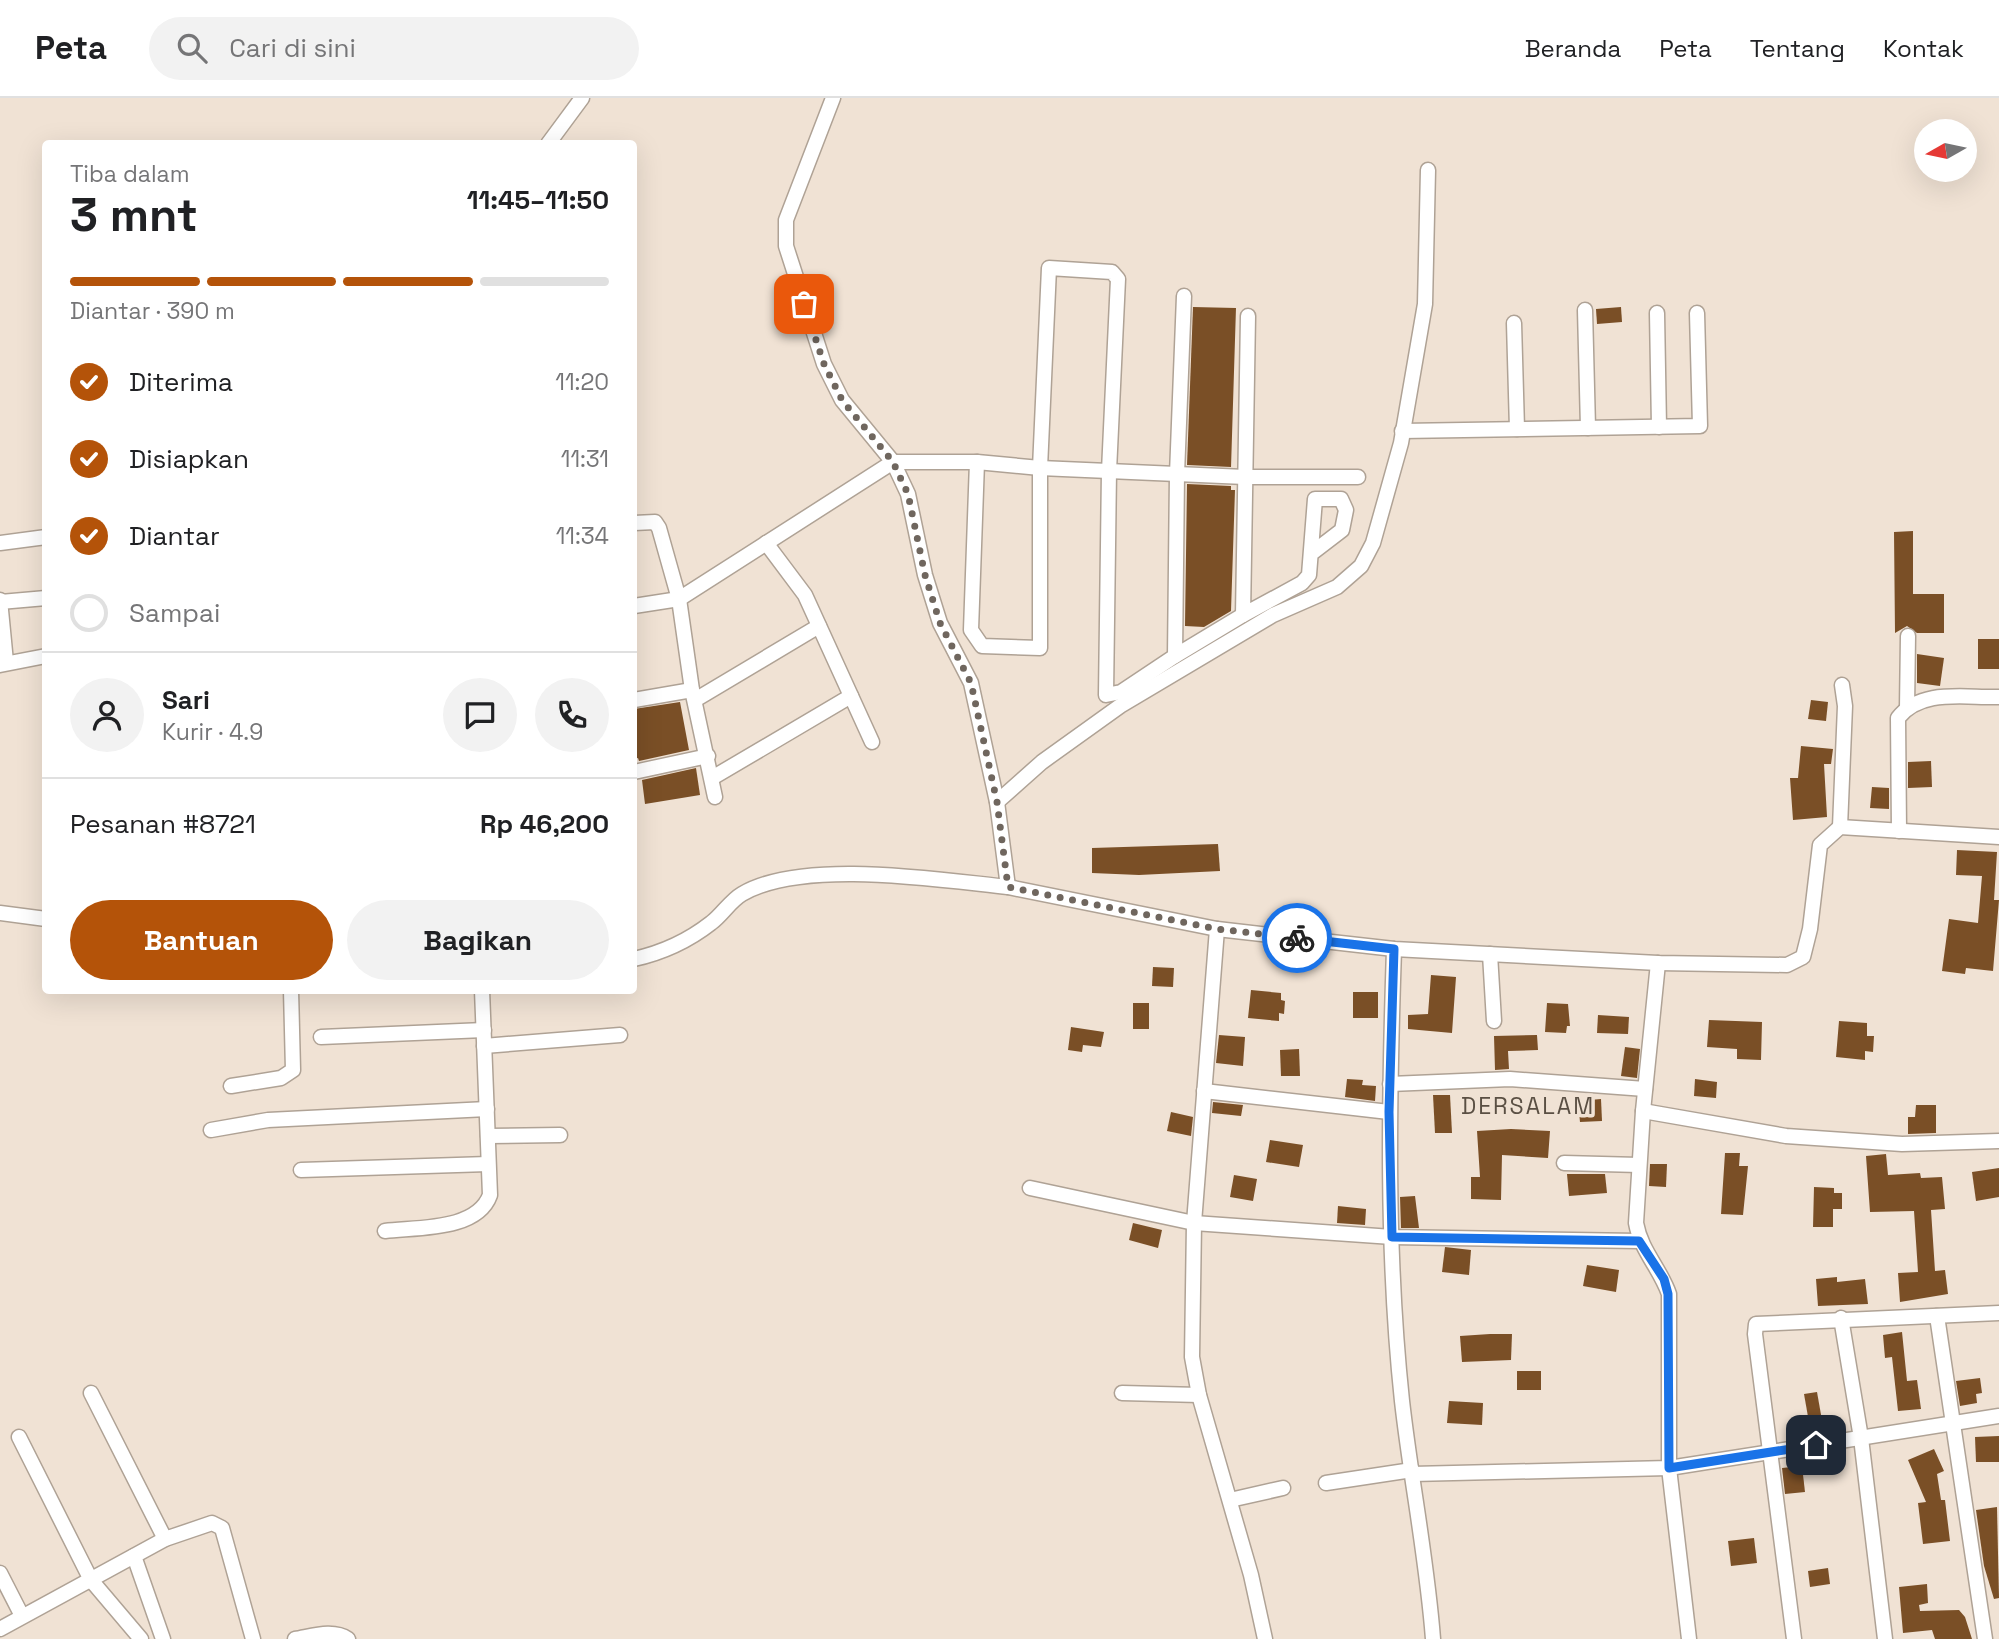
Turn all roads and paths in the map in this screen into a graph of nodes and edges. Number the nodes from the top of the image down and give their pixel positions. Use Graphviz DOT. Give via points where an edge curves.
graph roads {
  1 [pos="582,98"];
  2 [pos="833,98"];
  3 [pos="551,140"];
  4 [pos="1428,170"];
  5 [pos="1184,296"];
  6 [pos="1585,310"];
  7 [pos="1657,313"];
  8 [pos="1697,313"];
  9 [pos="1248,316"];
  10 [pos="1514,323"];
  11 [pos="1659,427"];
  12 [pos="1588,428"];
  13 [pos="1517,429"];
  14 [pos="1402,431"];
  15 [pos="893,462"];
  16 [pos="977,462"];
  17 [pos="1040,468"];
  18 [pos="1109,471"];
  19 [pos="1177,474"];
  20 [pos="1245,477"];
  21 [pos="1358,477"];
  22 [pos="637,523"];
  23 [pos="42,537"];
  24 [pos="0,542"];
  25 [pos="766,543"];
  26 [pos="1312,553"];
  27 [pos="42,598"];
  28 [pos="679,599"];
  29 [pos="0,601"];
  30 [pos="637,606"];
  31 [pos="1243,615"];
  32 [pos="819,626"];
  33 [pos="1908,636"];
  34 [pos="1175,656"];
  35 [pos="42,657"];
  36 [pos="3,664"];
  37 [pos="1842,685"];
  38 [pos="694,695"];
  39 [pos="851,696"];
  40 [pos="1999,697"];
  41 [pos="637,700"];
  42 [pos="1907,708"];
  43 [pos="872,742"];
  44 [pos="708,756"];
  45 [pos="637,771"];
  46 [pos="712,778"];
  47 [pos="715,797"];
  48 [pos="997,802"];
  49 [pos="1840,827"];
  50 [pos="1899,831"];
  51 [pos="1999,837"];
  52 [pos="1008,887"];
  53 [pos="0,913"];
  54 [pos="42,918"];
  55 [pos="1217,929"];
  56 [pos="1394,949"];
  57 [pos="1490,954"];
  58 [pos="637,958"];
  59 [pos="1658,963"];
  60 [pos="291,994"];
  61 [pos="482,994"];
  62 [pos="1494,1021"];
  63 [pos="484,1030"];
  64 [pos="620,1035"];
  65 [pos="321,1037"];
  66 [pos="484,1046"];
  67 [pos="1390,1084"];
  68 [pos="231,1086"];
  69 [pos="1645,1089"];
  70 [pos="1203,1091"];
  71 [pos="487,1109"];
  72 [pos="1643,1111"];
  73 [pos="1389,1112"];
  74 [pos="211,1130"];
  75 [pos="560,1135"];
  76 [pos="488,1136"];
  77 [pos="1999,1141"];
  78 [pos="1563,1163"];
  79 [pos="488,1164"];
  80 [pos="1639,1165"];
  81 [pos="301,1170"];
  82 [pos="1030,1188"];
  83 [pos="1194,1223"];
  84 [pos="385,1231"];
  85 [pos="1392,1237"];
  86 [pos="1639,1241"];
  87 [pos="1999,1312"];
  88 [pos="1937,1316"];
  89 [pos="1841,1318"];
  90 [pos="91,1393"];
  91 [pos="1122,1393"];
  92 [pos="1199,1395"];
  93 [pos="1999,1416"];
  94 [pos="1951,1422"];
  95 [pos="19,1437"];
  96 [pos="1861,1438"];
  97 [pos="1770,1452"];
  98 [pos="1669,1468"];
  99 [pos="1412,1472"];
  100 [pos="1326,1483"];
  101 [pos="1283,1488"];
  102 [pos="1230,1500"];
  103 [pos="165,1539"];
  104 [pos="134,1556"];
  105 [pos="0,1573"];
  106 [pos="92,1580"];
  107 [pos="22,1616"];
  108 [pos="0,1629"];
  109 [pos="141,1639"];
  110 [pos="163,1639"];
  111 [pos="253,1639"];
  112 [pos="295,1639"];
  113 [pos="348,1639"];
  114 [pos="1265,1639"];
  115 [pos="1433,1639"];
  116 [pos="1689,1639"];
  117 [pos="1794,1639"];
  118 [pos="1885,1639"];
  119 [pos="1985,1639"];
  1 -- 3 [label="street"];
  2 -- 15 [label="street" via="790,208 786,246 824,364 842,400"];
  4 -- 14 [label="street" via="1425,304"];
  5 -- 19 [label="street"];
  6 -- 12 [label="street"];
  7 -- 11 [label="street"];
  8 -- 11 [label="street" via="1700,426"];
  9 -- 20 [label="street"];
  10 -- 13 [label="street"];
  11 -- 12 [label="street"];
  12 -- 13 [label="street"];
  13 -- 14 [label="street"];
  14 -- 48 [label="street" via="1373,543 1361,566 1337,587 1273,615 1120,706 1042,762"];
  15 -- 16 [label="street"];
  15 -- 25 [label="street"];
  15 -- 48 [label="street" via="908,494 940,623 971,683"];
  16 -- 17 [label="street"];
  16 -- 17 [label="street" via="971,629 982,646 1040,648"];
  17 -- 18 [label="street"];
  17 -- 18 [label="street" via="1049,268 1112,272 1118,279"];
  18 -- 19 [label="street"];
  18 -- 34 [label="street" via="1106,695 1121,692"];
  19 -- 20 [label="street"];
  19 -- 34 [label="street"];
  20 -- 21 [label="street"];
  20 -- 31 [label="street"];
  22 -- 28 [label="street" via="655,522 659,528"];
  23 -- 24 [label="street"];
  25 -- 28 [label="street"];
  25 -- 32 [label="street" via="805,595"];
  26 -- 31 [label="street" via="1309,575 1302,583"];
  27 -- 29 [label="street"];
  28 -- 30 [label="street"];
  28 -- 38 [label="street"];
  29 -- 36 [label="street"];
  31 -- 34 [label="street"];
  32 -- 38 [label="street"];
  32 -- 39 [label="street"];
  33 -- 42 [label="street"];
  35 -- 36 [label="street"];
  37 -- 49 [label="street"];
  38 -- 41 [label="street"];
  38 -- 44 [label="street"];
  39 -- 43 [label="street"];
  39 -- 46 [label="street"];
  40 -- 42 [label="street" via="1926,698"];
  42 -- 50 [label="street" via="1897,723"];
  44 -- 45 [label="street"];
  44 -- 46 [label="street"];
  46 -- 47 [label="street"];
  48 -- 52 [label="street"];
  49 -- 50 [label="street"];
  49 -- 59 [label="street" via="1820,845 1803,957 1787,965"];
  50 -- 51 [label="street"];
  52 -- 55 [label="street"];
  52 -- 58 [label="street" via="872,873 793,879 742,894 710,924 660,953"];
  53 -- 54 [label="street"];
  55 -- 56 [label="street"];
  55 -- 70 [label="street"];
  56 -- 57 [label="street"];
  56 -- 67 [label="street"];
  57 -- 59 [label="street"];
  57 -- 62 [label="street"];
  59 -- 69 [label="street"];
  60 -- 68 [label="street" via="293,1070 281,1078"];
  61 -- 63 [label="street"];
  63 -- 65 [label="street"];
  63 -- 66 [label="street"];
  64 -- 66 [label="street"];
  66 -- 71 [label="street"];
  67 -- 69 [label="street" via="1510,1079"];
  67 -- 73 [label="street"];
  69 -- 72 [label="street"];
  70 -- 73 [label="street"];
  70 -- 83 [label="street"];
  71 -- 74 [label="street" via="268,1120"];
  71 -- 76 [label="street"];
  72 -- 77 [label="street" via="1786,1136 1902,1144"];
  72 -- 80 [label="street"];
  73 -- 85 [label="street"];
  75 -- 76 [label="street"];
  76 -- 79 [label="street"];
  78 -- 80 [label="street"];
  79 -- 81 [label="street"];
  79 -- 84 [label="street" via="490,1195 478,1215 454,1223"];
  80 -- 86 [label="street"];
  82 -- 83 [label="street"];
  83 -- 85 [label="street"];
  83 -- 92 [label="street" via="1191,1334"];
  85 -- 86 [label="street"];
  85 -- 99 [label="street" via="1402,1401"];
  86 -- 98 [label="street" via="1664,1279 1668,1294"];
  87 -- 88 [label="street"];
  88 -- 89 [label="street"];
  88 -- 94 [label="street"];
  89 -- 96 [label="street"];
  89 -- 97 [label="street" via="1756,1324"];
  90 -- 103 [label="street"];
  91 -- 92 [label="street"];
  92 -- 102 [label="street"];
  93 -- 94 [label="street"];
  94 -- 96 [label="street"];
  94 -- 119 [label="street"];
  95 -- 106 [label="street"];
  96 -- 97 [label="street"];
  96 -- 118 [label="street"];
  97 -- 98 [label="street"];
  97 -- 117 [label="street"];
  98 -- 99 [label="street"];
  98 -- 116 [label="street"];
  99 -- 100 [label="street"];
  99 -- 115 [label="street"];
  101 -- 102 [label="street"];
  102 -- 114 [label="street"];
  103 -- 104 [label="street"];
  103 -- 111 [label="street" via="205,1523 222,1528"];
  104 -- 106 [label="street"];
  104 -- 110 [label="street"];
  105 -- 107 [label="street"];
  106 -- 107 [label="street"];
  106 -- 109 [label="street"];
  107 -- 108 [label="street"];
  112 -- 113 [label="street" via="330,1633"];
}
